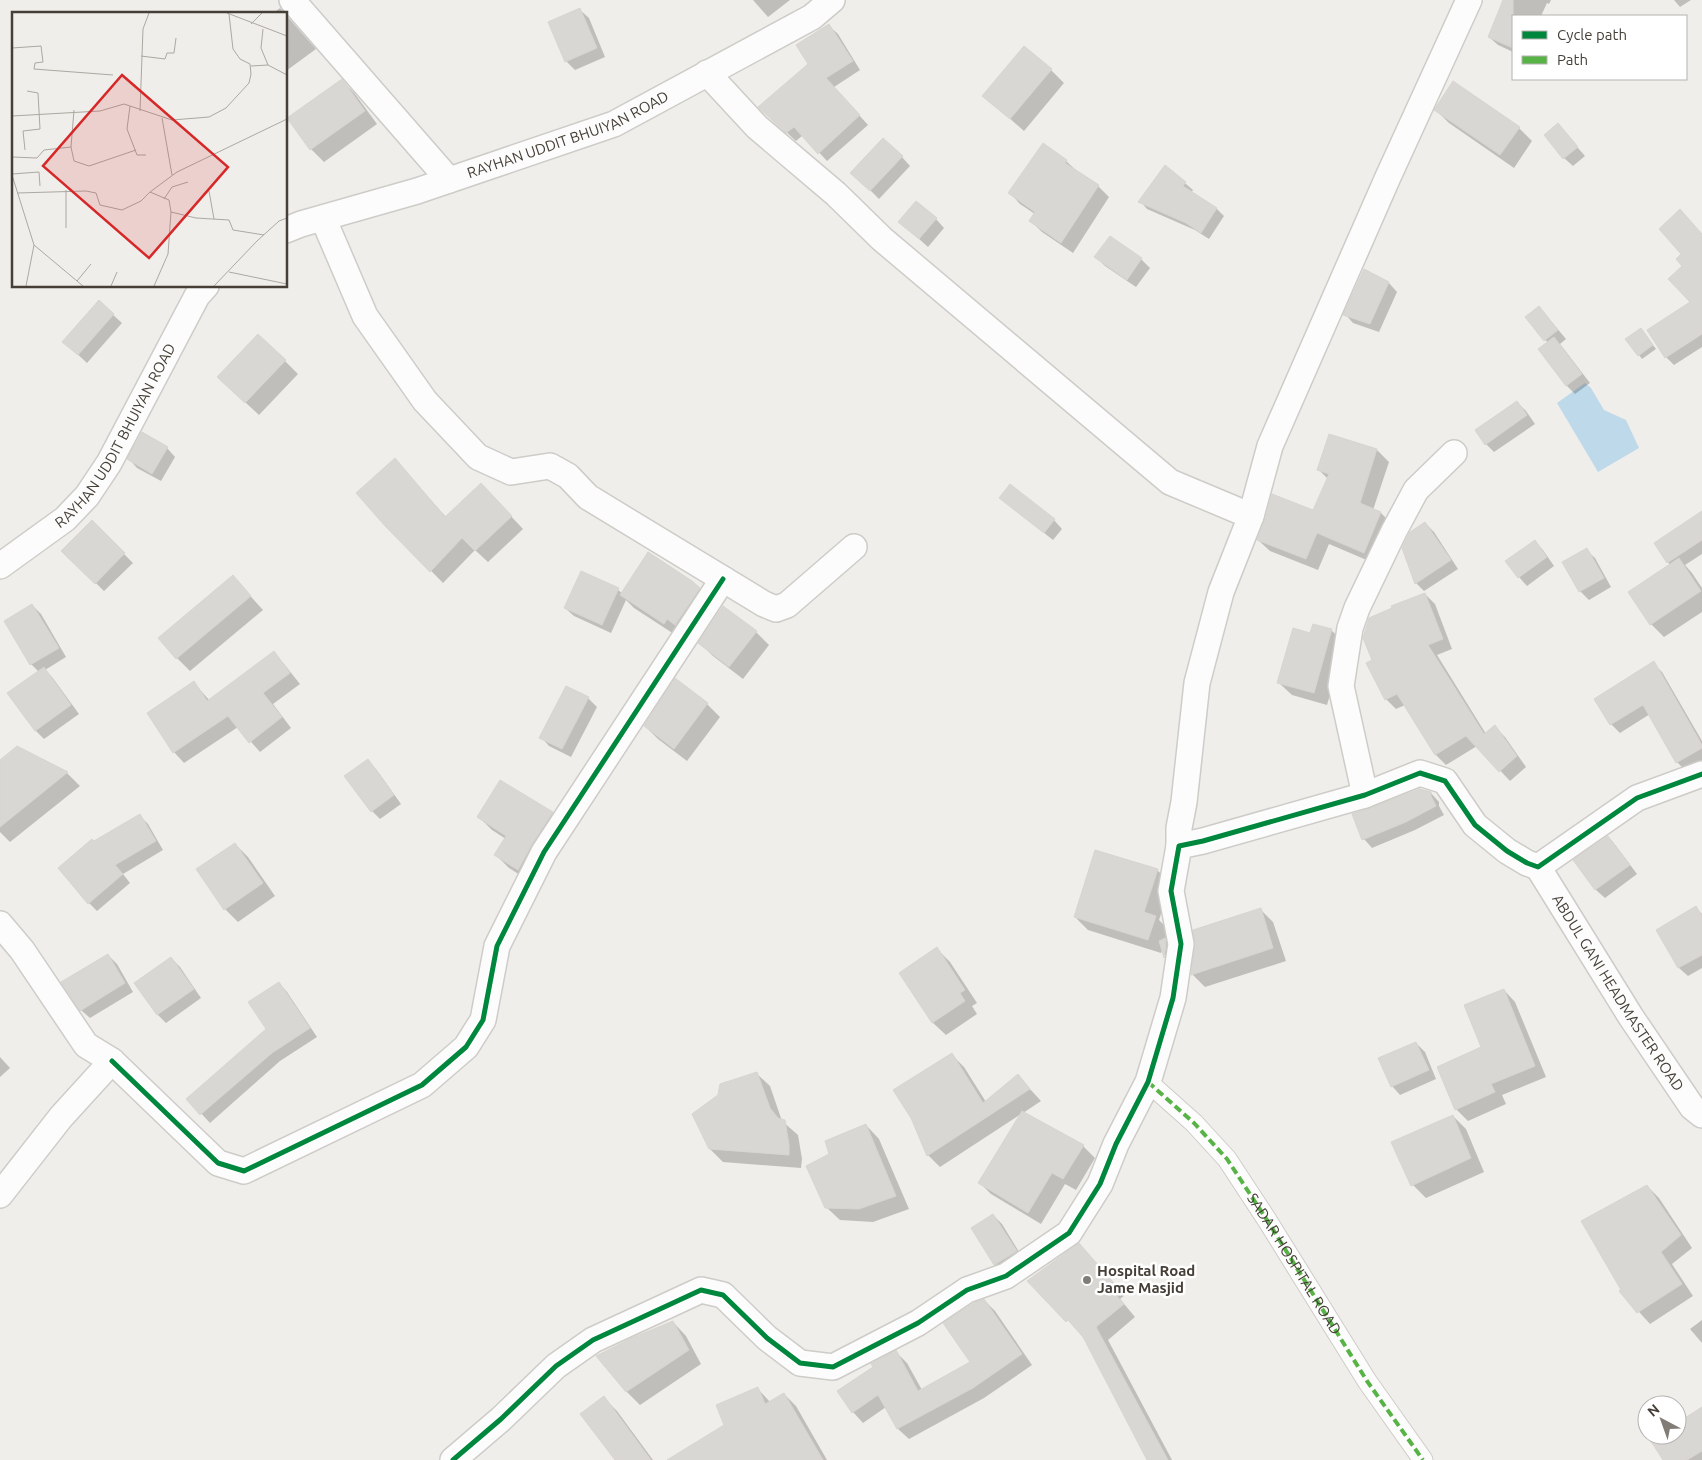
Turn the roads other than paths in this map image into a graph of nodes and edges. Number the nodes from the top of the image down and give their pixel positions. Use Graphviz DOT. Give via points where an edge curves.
graph roads {
  1 [pos="292,0"];
  2 [pos="832,0"];
  3 [pos="1469,0"];
  4 [pos="707,73"];
  5 [pos="449,180"];
  6 [pos="323,218"];
  7 [pos="288,229"];
  8 [pos="204,288"];
  9 [pos="1454,453"];
  10 [pos="1247,515"];
  11 [pos="854,547"];
  12 [pos="0,566"];
  13 [pos="723,579"];
  14 [pos="1695,777"];
  15 [pos="1365,795"];
  16 [pos="1179,846"];
  17 [pos="1538,867"];
  18 [pos="0,924"];
  19 [pos="112,1061"];
  20 [pos="1148,1082"];
  21 [pos="1702,1115"];
  22 [pos="0,1195"];
  23 [pos="454,1460"];
  24 [pos="1423,1460"];
  1 -- 5 [label="street"];
  2 -- 4 [label="street, RAYHAN UDDIT BHUIYAN ROAD" via="812,17"];
  3 -- 10 [label="street" via="1270,446"];
  4 -- 5 [label="street, RAYHAN UDDIT BHUIYAN ROAD" via="614,124"];
  4 -- 10 [label="street" via="757,127 836,194 882,239 1170,482"];
  5 -- 6 [label="street, RAYHAN UDDIT BHUIYAN ROAD"];
  6 -- 7 [label="street, RAYHAN UDDIT BHUIYAN ROAD"];
  6 -- 13 [label="street" via="365,316 425,401 478,457 511,472 550,466 568,476 588,498"];
  8 -- 12 [label="street, RAYHAN UDDIT BHUIYAN ROAD" via="87,496 65,519"];
  9 -- 15 [label="street" via="1416,490 1377,565 1350,628 1341,686"];
  10 -- 16 [label="street" via="1221,592 1197,684"];
  11 -- 13 [label="street" via="787,605 776,609"];
  13 -- 19 [label="street" via="544,852 497,946 483,1020 466,1047 422,1084 244,1171 218,1164"];
  14 -- 17 [label="street" via="1637,798"];
  15 -- 16 [label="street"];
  15 -- 17 [label="street" via="1420,773 1444,781 1475,826 1507,851"];
  16 -- 20 [label="street" via="1171,891 1181,944 1173,998"];
  17 -- 21 [label="street, ABDUL GANI HEADMASTER ROAD" via="1630,1018 1692,1106"];
  18 -- 19 [label="street" via="22,950 86,1045"];
  19 -- 22 [label="street" via="61,1117"];
  20 -- 23 [label="street" via="1116,1144 1100,1184 1069,1233 1006,1276 967,1290 918,1323 833,1367 800,1363 767,1338 723,1295 701,1290 592,1340 556,1366"];
  20 -- 24 [label="street, SADAR HOSPITAL ROAD" via="1194,1123 1227,1159 1367,1381"];
}
